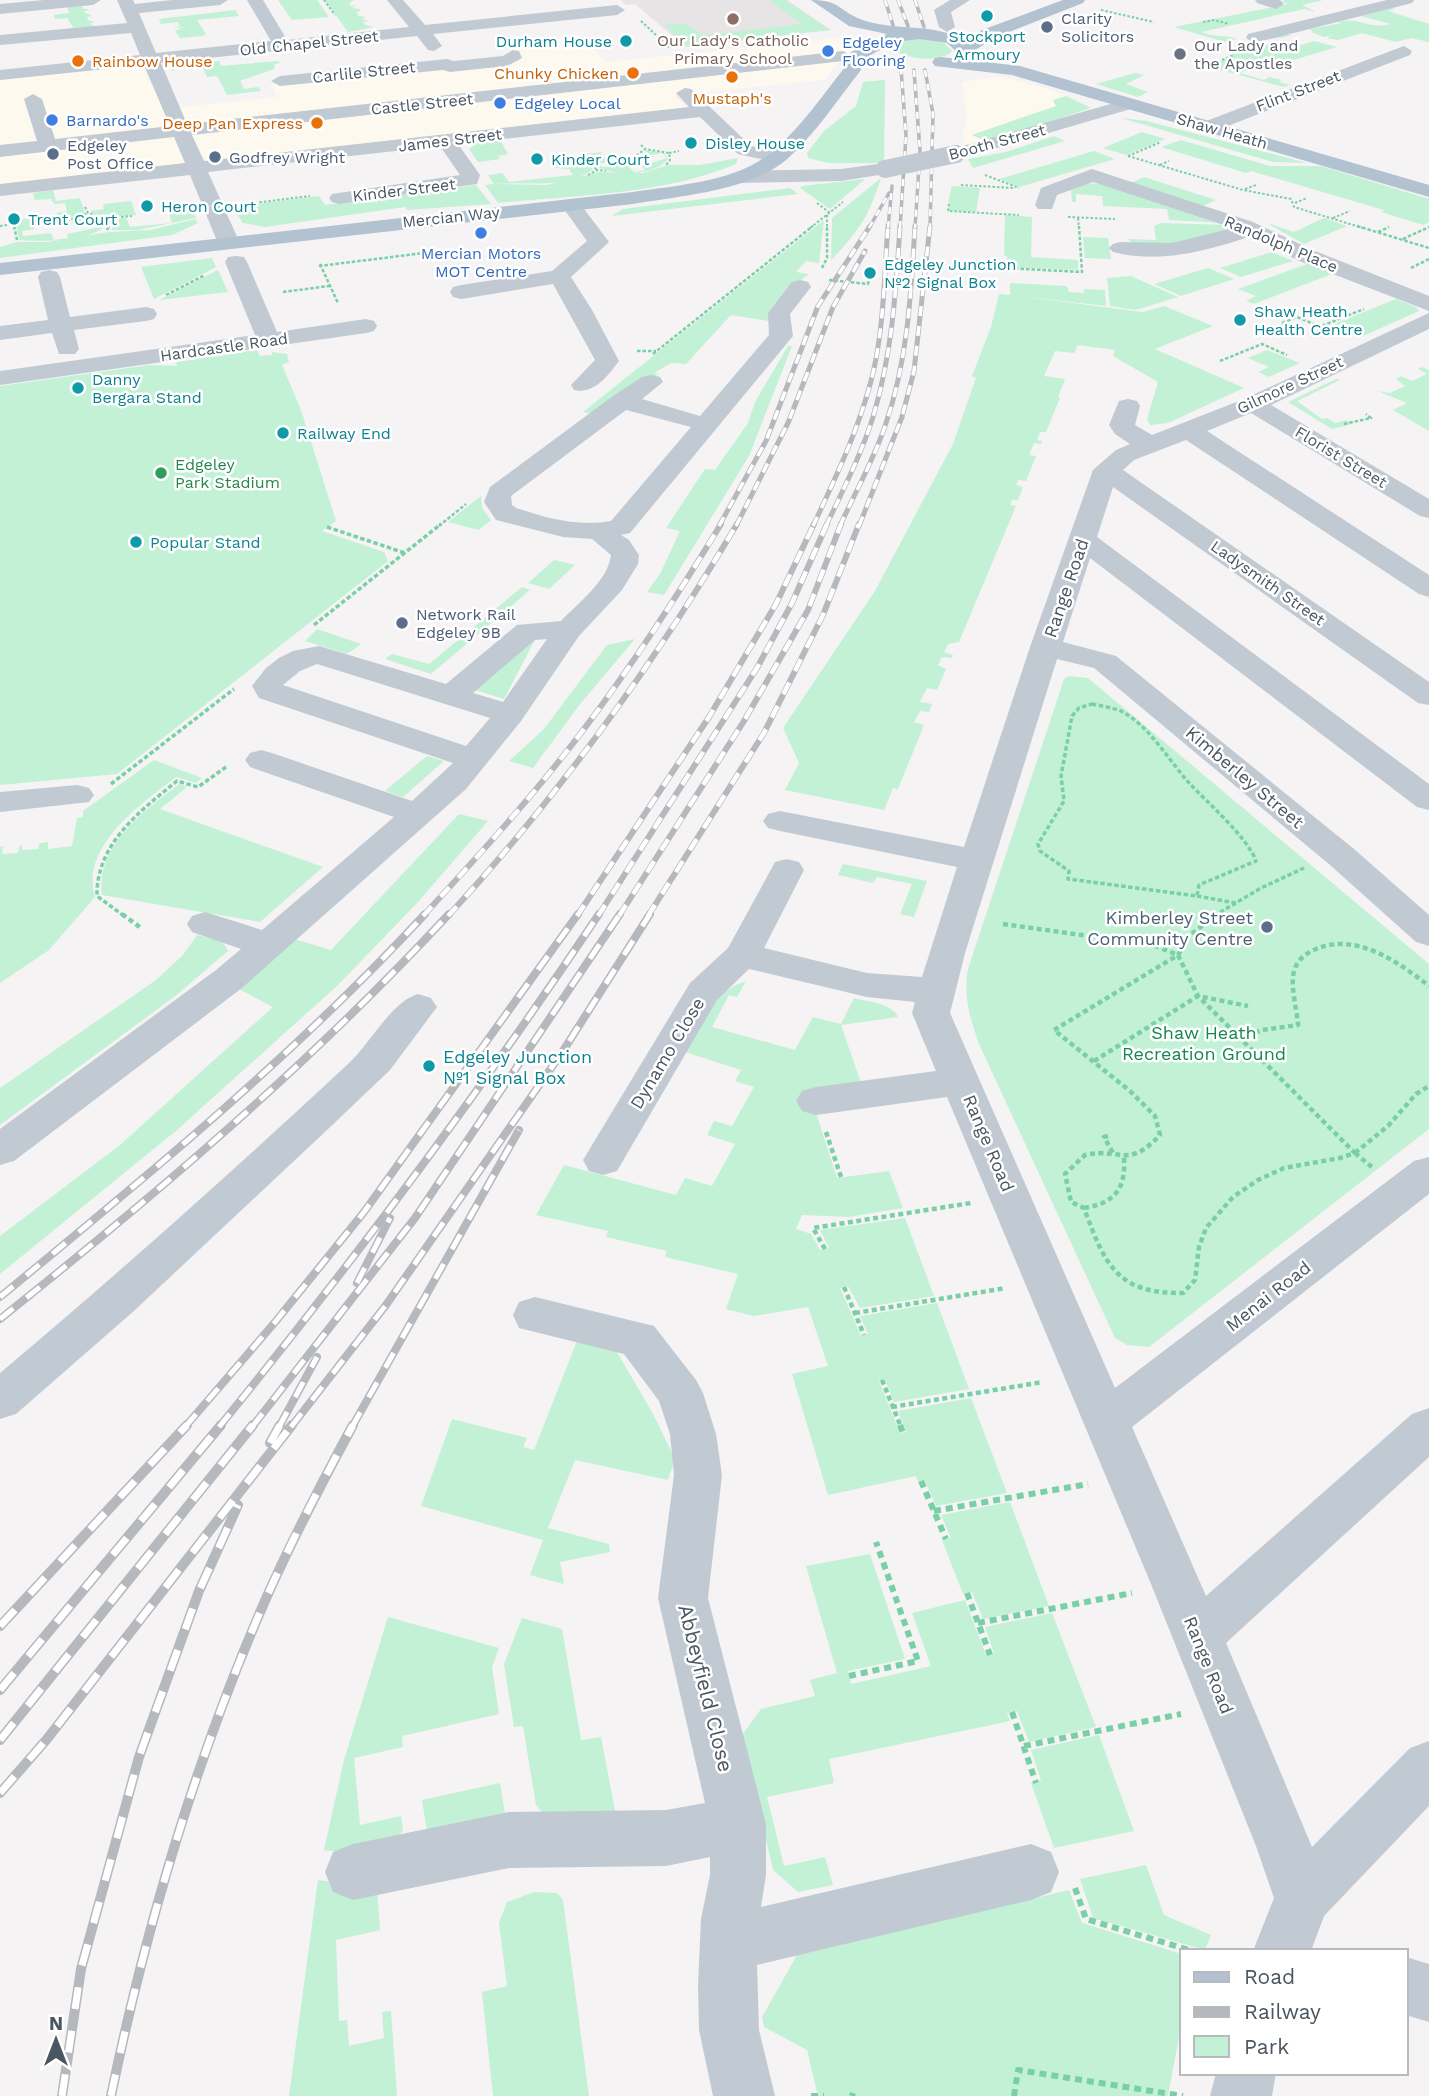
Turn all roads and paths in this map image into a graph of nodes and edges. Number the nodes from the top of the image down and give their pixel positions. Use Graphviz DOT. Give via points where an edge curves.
graph roads {
  1 [pos="93,0"];
  2 [pos="220,0"];
  3 [pos="255,0"];
  4 [pos="395,0"];
  5 [pos="819,0"];
  6 [pos="962,0"];
  7 [pos="1406,0"];
  8 [pos="1074,1"];
  9 [pos="127,4"];
  10 [pos="611,5"];
  11 [pos="0,9"];
  12 [pos="1154,22"];
  13 [pos="137,27"];
  14 [pos="849,30"];
  15 [pos="1287,30"];
  16 [pos="420,31"];
  17 [pos="938,32"];
  18 [pos="988,34"];
  19 [pos="1254,38"];
  20 [pos="1319,39"];
  21 [pos="0,40"];
  22 [pos="282,46"];
  23 [pos="966,49"];
  24 [pos="1362,50"];
  25 [pos="885,52"];
  26 [pos="513,55"];
  27 [pos="1244,57"];
  28 [pos="151,60"];
  29 [pos="1222,60"];
  30 [pos="849,61"];
  31 [pos="920,61"];
  32 [pos="1256,61"];
  33 [pos="942,62"];
  34 [pos="449,65"];
  35 [pos="682,67"];
  36 [pos="1014,70"];
  37 [pos="0,75"];
  38 [pos="1327,80"];
  39 [pos="280,81"];
  40 [pos="473,98"];
  41 [pos="33,99"];
  42 [pos="195,103"];
  43 [pos="1128,104"];
  44 [pos="146,109"];
  45 [pos="703,111"];
  46 [pos="175,117"];
  47 [pos="1208,127"];
  48 [pos="445,140"];
  49 [pos="48,146"];
  50 [pos="0,151"];
  51 [pos="679,151"];
  52 [pos="668,153"];
  53 [pos="327,155"];
  54 [pos="633,158"];
  55 [pos="774,159"];
  56 [pos="1169,161"];
  57 [pos="554,162"];
  58 [pos="1142,164"];
  59 [pos="663,167"];
  60 [pos="197,169"];
  61 [pos="614,172"];
  62 [pos="864,172"];
  63 [pos="1212,174"];
  64 [pos="1092,175"];
  65 [pos="740,177"];
  66 [pos="1203,178"];
  67 [pos="0,180"];
  68 [pos="952,185"];
  69 [pos="1256,185"];
  70 [pos="29,187"];
  71 [pos="344,188"];
  72 [pos="1019,188"];
  73 [pos="0,190"];
  74 [pos="1243,190"];
  75 [pos="1429,191"];
  76 [pos="285,193"];
  77 [pos="82,198"];
  78 [pos="1307,198"];
  79 [pos="287,199"];
  80 [pos="1295,203"];
  81 [pos="949,204"];
  82 [pos="571,205"];
  83 [pos="1045,205"];
  84 [pos="214,208"];
  85 [pos="1350,211"];
  86 [pos="88,213"];
  87 [pos="827,215"];
  88 [pos="1018,215"];
  89 [pos="132,216"];
  90 [pos="1078,218"];
  91 [pos="1333,219"];
  92 [pos="62,223"];
  93 [pos="0,226"];
  94 [pos="1117,226"];
  95 [pos="1389,227"];
  96 [pos="1429,227"];
  97 [pos="1252,229"];
  98 [pos="1377,234"];
  99 [pos="1402,240"];
  100 [pos="17,241"];
  101 [pos="1429,248"];
  102 [pos="424,253"];
  103 [pos="234,256"];
  104 [pos="1004,268"];
  105 [pos="0,269"];
  106 [pos="559,276"];
  107 [pos="49,277"];
  108 [pos="869,280"];
  109 [pos="805,282"];
  110 [pos="329,286"];
  111 [pos="459,291"];
  112 [pos="1402,293"];
  113 [pos="166,295"];
  114 [pos="251,296"];
  115 [pos="1429,304"];
  116 [pos="146,313"];
  117 [pos="1429,320"];
  118 [pos="1282,323"];
  119 [pos="62,325"];
  120 [pos="1324,325"];
  121 [pos="358,327"];
  122 [pos="0,333"];
  123 [pos="269,340"];
  124 [pos="1374,346"];
  125 [pos="1220,361"];
  126 [pos="71,368"];
  127 [pos="1324,370"];
  128 [pos="0,378"];
  129 [pos="652,382"];
  130 [pos="583,384"];
  131 [pos="622,401"];
  132 [pos="1253,404"];
  133 [pos="1128,406"];
  134 [pos="690,420"];
  135 [pos="1188,430"];
  136 [pos="1149,445"];
  137 [pos="1106,470"];
  138 [pos="1429,510"];
  139 [pos="327,527"];
  140 [pos="601,533"];
  141 [pos="1082,539"];
  142 [pos="405,553"];
  143 [pos="1429,588"];
  144 [pos="569,630"];
  145 [pos="1045,647"];
  146 [pos="1429,696"];
  147 [pos="449,697"];
  148 [pos="510,714"];
  149 [pos="473,759"];
  150 [pos="261,760"];
  151 [pos="77,795"];
  152 [pos="1429,800"];
  153 [pos="0,802"];
  154 [pos="418,814"];
  155 [pos="780,821"];
  156 [pos="1342,858"];
  157 [pos="976,860"];
  158 [pos="787,870"];
  159 [pos="1196,896"];
  160 [pos="1237,903"];
  161 [pos="205,924"];
  162 [pos="1003,924"];
  163 [pos="141,928"];
  164 [pos="1429,934"];
  165 [pos="268,945"];
  166 [pos="742,955"];
  167 [pos="1178,955"];
  168 [pos="1429,986"];
  169 [pos="937,990"];
  170 [pos="1198,996"];
  171 [pos="1248,1006"];
  172 [pos="418,1007"];
  173 [pos="1239,1039"];
  174 [pos="1094,1061"];
  175 [pos="962,1081"];
  176 [pos="1429,1086"];
  177 [pos="816,1101"];
  178 [pos="1108,1136"];
  179 [pos="0,1150"];
  180 [pos="1355,1153"];
  181 [pos="1113,1154"];
  182 [pos="1124,1157"];
  183 [pos="603,1160"];
  184 [pos="841,1177"];
  185 [pos="1417,1181"];
  186 [pos="1011,1196"];
  187 [pos="1084,1208"];
  188 [pos="825,1249"];
  189 [pos="1048,1281"];
  190 [pos="844,1287"];
  191 [pos="855,1312"];
  192 [pos="535,1315"];
  193 [pos="864,1335"];
  194 [pos="1087,1374"];
  195 [pos="882,1380"];
  196 [pos="0,1400"];
  197 [pos="892,1407"];
  198 [pos="1107,1420"];
  199 [pos="1429,1428"];
  200 [pos="903,1433"];
  201 [pos="1130,1476"];
  202 [pos="921,1481"];
  203 [pos="934,1511"];
  204 [pos="946,1539"];
  205 [pos="876,1542"];
  206 [pos="1176,1584"];
  207 [pos="967,1593"];
  208 [pos="978,1623"];
  209 [pos="1198,1636"];
  210 [pos="990,1655"];
  211 [pos="849,1676"];
  212 [pos="1226,1705"];
  213 [pos="1012,1712"];
  214 [pos="1024,1746"];
  215 [pos="1429,1767"];
  216 [pos="1036,1783"];
  217 [pos="738,1824"];
  218 [pos="353,1872"];
  219 [pos="1052,1878"];
  220 [pos="1302,1898"];
  221 [pos="729,1943"];
  222 [pos="1185,1949"];
  223 [pos="1283,1949"];
  224 [pos="1408,1987"];
  225 [pos="1429,1993"];
  226 [pos="1246,2075"];
  227 [pos="744,2096"];
  228 [pos="811,2096"];
  229 [pos="824,2096"];
  230 [pos="1014,2096"];
  231 [pos="1183,2096"];
  232 [pos="1241,2096"];
  1 -- 11 [label="street"];
  2 -- 9 [label="street"];
  3 -- 22 [label="street"];
  4 -- 16 [label="street"];
  5 -- 14 [label="main road"];
  6 -- 17 [label="street" via="942,10"];
  7 -- 15 [label="street"];
  8 -- 12 [label="path"];
  8 -- 18 [label="main road"];
  9 -- 13 [label="street"];
  10 -- 16 [label="street, Old Chapel Street"];
  10 -- 35 [label="path" via="632,13 681,59"];
  13 -- 21 [label="street"];
  13 -- 28 [label="street"];
  14 -- 17 [label="main road"];
  14 -- 25 [label="main road"];
  15 -- 19 [label="street"];
  15 -- 20 [label="street"];
  16 -- 22 [label="street, Old Chapel Street"];
  16 -- 34 [label="street"];
  17 -- 18 [label="main road"];
  17 -- 23 [label="main road, Shaw Heath"];
  17 -- 25 [label="main road" via="893,37"];
  18 -- 23 [label="main road"];
  22 -- 28 [label="street, Old Chapel Street"];
  23 -- 33 [label="main road" via="962,57"];
  23 -- 36 [label="main road, Shaw Heath"];
  24 -- 38 [label="street, Flint Street" via="1396,54"];
  25 -- 30 [label="main road"];
  26 -- 34 [label="street, Carlile Street" via="507,61"];
  27 -- 29 [label="path" via="1232,54"];
  28 -- 37 [label="street, Old Chapel Street"];
  28 -- 46 [label="street"];
  30 -- 35 [label="street, Castle Street"];
  30 -- 55 [label="main road, Mercian Way" via="798,136"];
  31 -- 33 [label="main road, Shaw Heath"];
  32 -- 38 [label="path"];
  33 -- 36 [label="main road, Shaw Heath"];
  34 -- 39 [label="street, Carlile Street"];
  34 -- 40 [label="street"];
  35 -- 40 [label="street, Castle Street"];
  35 -- 45 [label="street, Booth Street"];
  36 -- 43 [label="main road, Shaw Heath"];
  38 -- 47 [label="street, Flint Street"];
  40 -- 46 [label="street, Castle Street"];
  41 -- 49 [label="street"];
  42 -- 46 [label="street"];
  43 -- 47 [label="main road, Shaw Heath"];
  43 -- 62 [label="street, Booth Street, bridge" via="956,154"];
  44 -- 46 [label="street"];
  45 -- 48 [label="street, James Street"];
  45 -- 55 [label="street, Booth Street" via="745,150"];
  46 -- 49 [label="street, Castle Street" via="149,134"];
  46 -- 60 [label="street"];
  47 -- 75 [label="main road, Shaw Heath"];
  48 -- 53 [label="street, James Street"];
  48 -- 71 [label="street, Kinder Street" via="470,180"];
  49 -- 50 [label="street, Castle Street"];
  51 -- 52 [label="path"];
  52 -- 54 [label="path" via="645,149"];
  52 -- 59 [label="path" via="670,160"];
  53 -- 60 [label="street, James Street"];
  53 -- 71 [label="street"];
  55 -- 62 [label="street, Booth Street"];
  55 -- 65 [label="main road, Mercian Way"];
  56 -- 58 [label="path"];
  57 -- 61 [label="path" via="586,158 597,170"];
  58 -- 64 [label="street" via="1121,165"];
  58 -- 66 [label="path"];
  60 -- 70 [label="street, James Street"];
  60 -- 84 [label="street"];
  62 -- 65 [label="street, Booth Street"];
  63 -- 66 [label="path"];
  64 -- 83 [label="street" via="1048,192"];
  64 -- 97 [label="street, Randolph Place"];
  65 -- 82 [label="main road, Mercian Way" via="682,192"];
  66 -- 74 [label="path"];
  67 -- 70 [label="street" via="26,177"];
  68 -- 72 [label="path"];
  69 -- 74 [label="path"];
  70 -- 73 [label="street, James Street"];
  71 -- 79 [label="path"];
  74 -- 80 [label="path"];
  76 -- 79 [label="path"];
  77 -- 86 [label="path"];
  78 -- 80 [label="path"];
  79 -- 84 [label="path"];
  80 -- 91 [label="path" via="1294,207"];
  81 -- 88 [label="path" via="948,211"];
  82 -- 103 [label="main road, Mercian Way"];
  82 -- 106 [label="street" via="598,242"];
  84 -- 103 [label="street"];
  85 -- 91 [label="path"];
  86 -- 89 [label="path" via="112,219"];
  86 -- 92 [label="path"];
  87 -- 109 [label="path" via="827,258"];
  90 -- 104 [label="path" via="1082,272"];
  91 -- 98 [label="path"];
  93 -- 100 [label="path" via="14,224"];
  94 -- 97 [label="street" via="1120,257 1201,246"];
  95 -- 98 [label="path"];
  96 -- 99 [label="path"];
  97 -- 112 [label="street, Randolph Place"];
  98 -- 99 [label="path"];
  99 -- 101 [label="path"];
  102 -- 110 [label="path" via="320,265"];
  103 -- 105 [label="main road, Mercian Way"];
  103 -- 113 [label="path"];
  103 -- 114 [label="street"];
  106 -- 111 [label="street"];
  106 -- 130 [label="street" via="607,361"];
  107 -- 119 [label="street"];
  108 -- 109 [label="path" via="868,284"];
  109 -- 140 [label="street" via="779,313 781,337 620,527"];
  110 -- 114 [label="path"];
  110 -- 121 [label="path"];
  112 -- 115 [label="street, Randolph Place"];
  112 -- 120 [label="path"];
  114 -- 123 [label="street"];
  116 -- 119 [label="street"];
  117 -- 124 [label="street, Gilmore Street"];
  118 -- 120 [label="path" via="1297,317"];
  119 -- 122 [label="street"];
  119 -- 126 [label="street"];
  120 -- 124 [label="path"];
  121 -- 123 [label="street, Hardcastle Road"];
  123 -- 126 [label="street, Hardcastle Road"];
  124 -- 127 [label="street, Gilmore Street"];
  125 -- 127 [label="path" via="1262,344"];
  126 -- 128 [label="street, Hardcastle Road"];
  127 -- 132 [label="street, Gilmore Street"];
  129 -- 131 [label="street"];
  131 -- 134 [label="street"];
  131 -- 140 [label="street" via="530,467 499,493 497,501 506,514 568,532"];
  132 -- 135 [label="street, Gilmore Street"];
  132 -- 138 [label="street, Florist Street"];
  133 -- 136 [label="street" via="1124,429"];
  135 -- 136 [label="street, Gilmore Street"];
  135 -- 143 [label="street"];
  136 -- 137 [label="street"];
  137 -- 141 [label="street, Range Road"];
  137 -- 146 [label="street, Ladysmith Street"];
  139 -- 142 [label="path"];
  140 -- 144 [label="street" via="619,545 624,564 612,584"];
  141 -- 145 [label="street, Range Road"];
  141 -- 152 [label="street"];
  144 -- 147 [label="street" via="527,631"];
  144 -- 148 [label="street"];
  145 -- 156 [label="street, Kimberley Street" via="1105,662"];
  145 -- 157 [label="street, Range Road"];
  147 -- 148 [label="street"];
  147 -- 149 [label="street" via="319,655 290,664 267,686 277,694"];
  148 -- 149 [label="street"];
  149 -- 154 [label="street"];
  150 -- 154 [label="street"];
  150 -- 163 [label="path" via="232,764 198,787 177,780 109,846 95,886 97,896"];
  151 -- 153 [label="street"];
  154 -- 165 [label="street"];
  155 -- 157 [label="street"];
  156 -- 160 [label="path" via="1292,872"];
  156 -- 164 [label="street, Kimberley Street"];
  157 -- 169 [label="street, Range Road"];
  158 -- 166 [label="street, Dynamo Close"];
  159 -- 159 [label="path" via="1068,879 1069,871 1040,851 1038,844 1064,800 1061,776 1072,716 1079,708 1092,704 1123,712 1253,852 1256,861 1247,869 1211,877 1199,885"];
  159 -- 160 [label="path"];
  160 -- 167 [label="path" via="1190,934"];
  161 -- 165 [label="street"];
  162 -- 167 [label="path" via="1153,945"];
  165 -- 179 [label="street"];
  166 -- 169 [label="street" via="867,985"];
  166 -- 183 [label="street, Dynamo Close" via="703,992"];
  167 -- 170 [label="path"];
  167 -- 174 [label="path" via="1054,1030"];
  168 -- 173 [label="path" via="1379,953 1331,944 1311,950 1296,965 1292,983 1298,1025"];
  169 -- 175 [label="street, Range Road" via="932,1013"];
  170 -- 171 [label="path"];
  170 -- 173 [label="path"];
  170 -- 174 [label="path"];
  172 -- 196 [label="street" via="376,1059 313,1120"];
  173 -- 180 [label="path"];
  174 -- 182 [label="path" via="1155,1116 1160,1135 1149,1147"];
  175 -- 177 [label="street"];
  175 -- 186 [label="street, Range Road"];
  176 -- 180 [label="path" via="1416,1091 1387,1127"];
  177 -- 184 [label="path"];
  178 -- 181 [label="path" via="1104,1137"];
  180 -- 185 [label="path"];
  180 -- 187 [label="path" via="1270,1172 1231,1200 1206,1226 1196,1256 1195,1280 1183,1293 1144,1292 1127,1283 1096,1241"];
  181 -- 182 [label="path"];
  181 -- 187 [label="path" via="1084,1155 1065,1174 1071,1202"];
  182 -- 187 [label="path" via="1126,1174 1119,1195 1104,1206"];
  185 -- 198 [label="street, Menai Road"];
  186 -- 188 [label="path" via="813,1228"];
  186 -- 189 [label="street, Range Road"];
  189 -- 191 [label="path"];
  189 -- 194 [label="street, Range Road"];
  190 -- 191 [label="path"];
  191 -- 193 [label="path"];
  192 -- 217 [label="street, Abbeyfield Close" via="638,1339 680,1393 693,1434 698,1475 687,1548 685,1614"];
  194 -- 197 [label="path"];
  194 -- 198 [label="street, Range Road"];
  195 -- 197 [label="path"];
  197 -- 200 [label="path"];
  198 -- 201 [label="street, Range Road"];
  199 -- 209 [label="street"];
  201 -- 203 [label="path"];
  201 -- 206 [label="street, Range Road"];
  202 -- 203 [label="path"];
  203 -- 204 [label="path"];
  205 -- 211 [label="path" via="918,1661"];
  206 -- 208 [label="path"];
  206 -- 209 [label="street, Range Road"];
  207 -- 208 [label="path"];
  208 -- 210 [label="path"];
  209 -- 212 [label="street, Range Road"];
  212 -- 214 [label="path"];
  212 -- 220 [label="street, Range Road"];
  213 -- 214 [label="path"];
  214 -- 216 [label="path"];
  215 -- 220 [label="street"];
  217 -- 218 [label="street" via="666,1838 509,1840"];
  217 -- 221 [label="street, Abbeyfield Close" via="738,1875"];
  219 -- 221 [label="street"];
  219 -- 222 [label="path" via="1086,1919"];
  220 -- 223 [label="street"];
  221 -- 227 [label="street, Abbeyfield Close" via="729,2030"];
  224 -- 225 [label="street"];
  226 -- 232 [label="street"];
  228 -- 229 [label="path"];
  230 -- 231 [label="path" via="1018,2070"];
}
